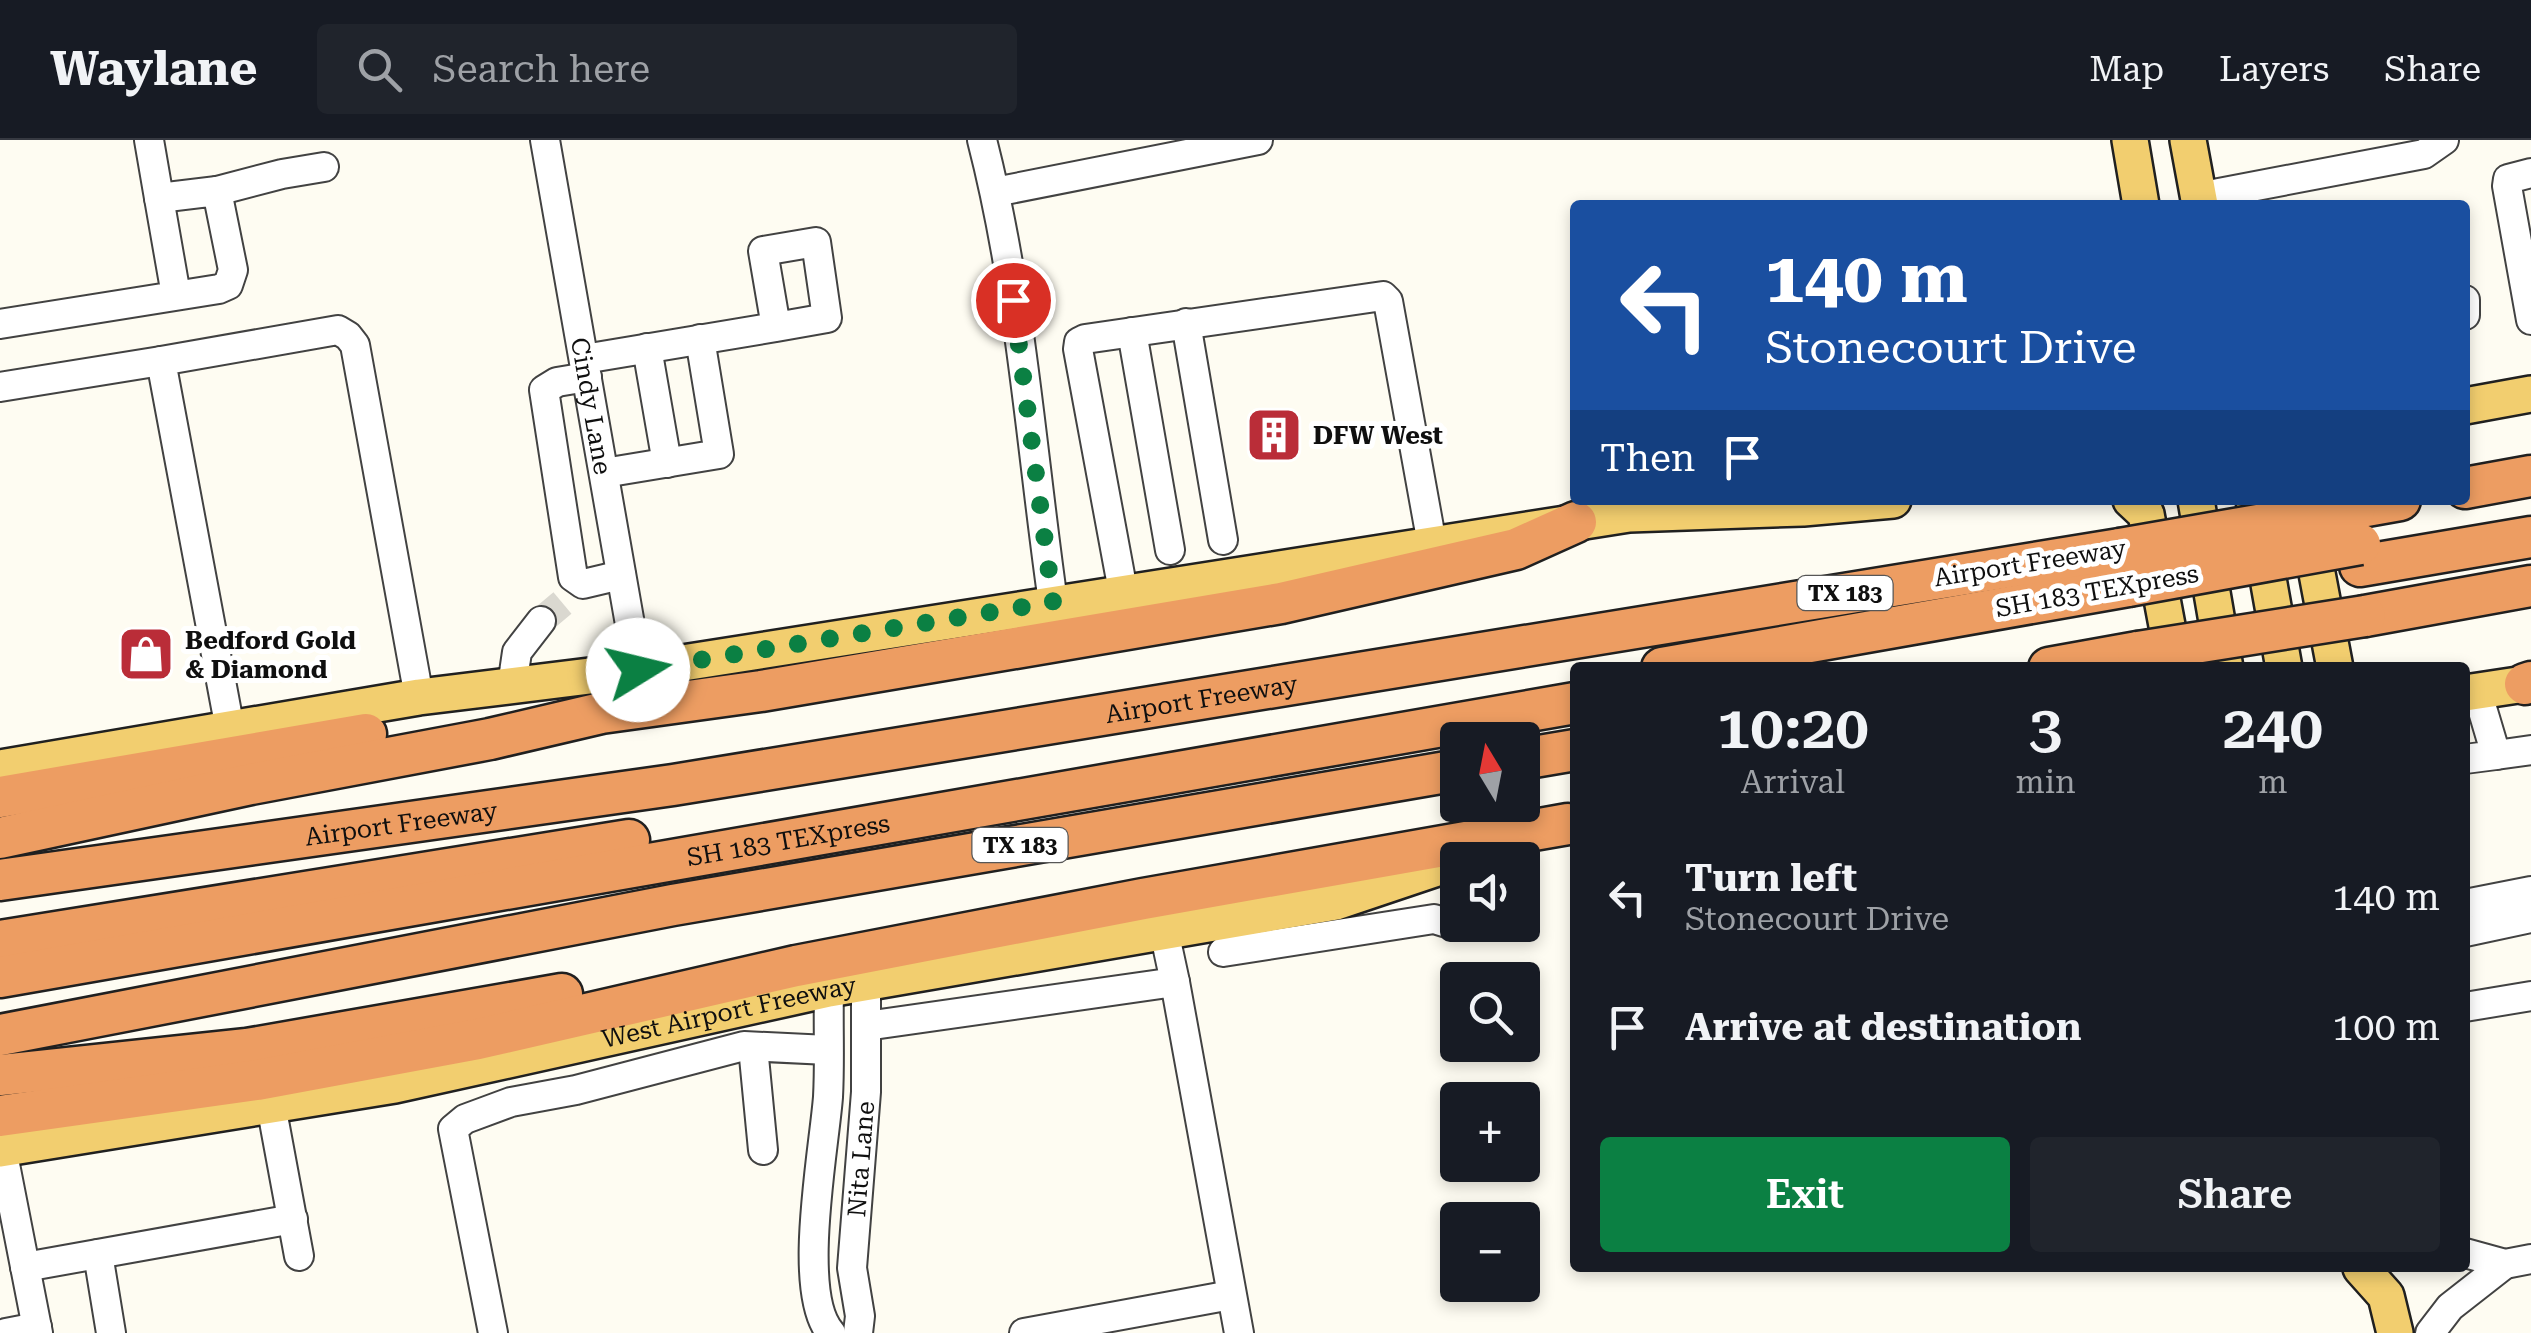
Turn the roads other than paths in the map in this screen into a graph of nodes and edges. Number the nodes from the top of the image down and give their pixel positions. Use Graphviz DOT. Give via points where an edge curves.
graph roads {
  1 [pos="148,140"];
  2 [pos="982,140"];
  3 [pos="2130,140"];
  4 [pos="2188,140"];
  5 [pos="2444,140"];
  6 [pos="549,141"];
  7 [pos="1258,141"];
  8 [pos="324,168"];
  9 [pos="2531,172"];
  10 [pos="217,191"];
  11 [pos="996,192"];
  12 [pos="160,198"];
  13 [pos="2140,200"];
  14 [pos="2199,200"];
  15 [pos="2204,200"];
  16 [pos="176,295"];
  17 [pos="2531,320"];
  18 [pos="0,324"];
  19 [pos="1186,324"];
  20 [pos="776,327"];
  21 [pos="1132,332"];
  22 [pos="700,340"];
  23 [pos="648,348"];
  24 [pos="161,361"];
  25 [pos="586,368"];
  26 [pos="2470,386"];
  27 [pos="0,387"];
  28 [pos="2531,392"];
  29 [pos="2470,405"];
  30 [pos="667,462"];
  31 [pos="604,472"];
  32 [pos="2531,476"];
  33 [pos="2470,487"];
  34 [pos="1718,505"];
  35 [pos="2136,505"];
  36 [pos="2197,505"];
  37 [pos="2255,505"];
  38 [pos="2305,505"];
  39 [pos="2395,505"];
  40 [pos="1634,506"];
  41 [pos="2531,514"];
  42 [pos="1576,522"];
  43 [pos="2531,537"];
  44 [pos="2358,539"];
  45 [pos="1223,540"];
  46 [pos="1432,544"];
  47 [pos="1170,550"];
  48 [pos="621,574"];
  49 [pos="2126,581"];
  50 [pos="2531,586"];
  51 [pos="1123,592"];
  52 [pos="1053,602"];
  53 [pos="542,621"];
  54 [pos="2156,660"];
  55 [pos="1694,662"];
  56 [pos="1803,662"];
  57 [pos="2129,662"];
  58 [pos="2223,662"];
  59 [pos="2283,662"];
  60 [pos="2334,662"];
  61 [pos="638,670"];
  62 [pos="2529,683"];
  63 [pos="1570,684"];
  64 [pos="512,686"];
  65 [pos="2471,692"];
  66 [pos="418,697"];
  67 [pos="1570,704"];
  68 [pos="601,713"];
  69 [pos="230,729"];
  70 [pos="2531,750"];
  71 [pos="1570,751"];
  72 [pos="2496,755"];
  73 [pos="1540,756"];
  74 [pos="2470,759"];
  75 [pos="0,768"];
  76 [pos="1440,773"];
  77 [pos="673,785"];
  78 [pos="0,797"];
  79 [pos="1570,823"];
  80 [pos="1570,823"];
  81 [pos="0,838"];
  82 [pos="1513,842"];
  83 [pos="1440,866"];
  84 [pos="0,880"];
  85 [pos="2531,890"];
  86 [pos="2470,903"];
  87 [pos="0,914"];
  88 [pos="1154,915"];
  89 [pos="2531,918"];
  90 [pos="1440,921"];
  91 [pos="2470,931"];
  92 [pos="0,941"];
  93 [pos="1223,952"];
  94 [pos="0,977"];
  95 [pos="866,982"];
  96 [pos="1175,982"];
  97 [pos="829,989"];
  98 [pos="2531,996"];
  99 [pos="2470,1006"];
  100 [pos="866,1026"];
  101 [pos="0,1035"];
  102 [pos="754,1047"];
  103 [pos="828,1050"];
  104 [pos="0,1076"];
  105 [pos="271,1105"];
  106 [pos="1,1138"];
  107 [pos="763,1150"];
  108 [pos="292,1219"];
  109 [pos="98,1254"];
  110 [pos="2470,1254"];
  111 [pos="299,1256"];
  112 [pos="2518,1262"];
  113 [pos="25,1267"];
  114 [pos="2390,1282"];
  115 [pos="1231,1294"];
  116 [pos="38,1330"];
  117 [pos="6,1333"];
  118 [pos="110,1333"];
  119 [pos="493,1333"];
  120 [pos="830,1333"];
  121 [pos="858,1333"];
  122 [pos="1024,1333"];
  123 [pos="1239,1333"];
  124 [pos="2395,1333"];
  125 [pos="2430,1333"];
  1 -- 12 [label="street"];
  2 -- 11 [label="street"];
  3 -- 13 [label="main road"];
  4 -- 14 [label="main road"];
  5 -- 15 [label="street" via="2424,154"];
  6 -- 25 [label="street, Cindy Lane"];
  7 -- 11 [label="street"];
  8 -- 10 [label="street"];
  9 -- 17 [label="street" via="2508,179 2507,186"];
  10 -- 12 [label="street"];
  10 -- 16 [label="street" via="232,279 220,290"];
  11 -- 52 [label="street"];
  12 -- 16 [label="street"];
  16 -- 18 [label="street"];
  19 -- 21 [label="street"];
  19 -- 45 [label="street"];
  19 -- 46 [label="street" via="1384,296"];
  20 -- 22 [label="street"];
  21 -- 47 [label="street"];
  21 -- 51 [label="street" via="1084,338 1078,349"];
  22 -- 23 [label="street"];
  22 -- 30 [label="street" via="719,454"];
  23 -- 25 [label="street"];
  23 -- 30 [label="street"];
  24 -- 27 [label="street"];
  24 -- 66 [label="street" via="338,330 355,345"];
  24 -- 69 [label="street"];
  25 -- 31 [label="street, Cindy Lane"];
  25 -- 48 [label="street" via="544,390 574,592"];
  26 -- 28 [label="main road" via="2494,383"];
  28 -- 29 [label="main road"];
  30 -- 31 [label="street"];
  31 -- 48 [label="street, Cindy Lane"];
  32 -- 33 [label="highway"];
  34 -- 40 [label="main road"];
  35 -- 54 [label="main road" via="2146,514"];
  36 -- 58 [label="main road"];
  37 -- 59 [label="main road"];
  38 -- 60 [label="main road"];
  39 -- 44 [label="highway, Airport Freeway / TX 183"];
  40 -- 42 [label="main road"];
  41 -- 44 [label="highway, SH 183 TEXpress"];
  42 -- 46 [label="main road"];
  42 -- 68 [label="highway" via="1516,549 1280,604"];
  43 -- 44 [label="highway, SH 183 TEXpress"];
  44 -- 49 [label="highway, Airport Freeway / TX 183, bridge"];
  44 -- 49 [label="highway, SH 183 TEXpress"];
  46 -- 51 [label="main road"];
  48 -- 61 [label="street, Cindy Lane"];
  49 -- 55 [label="highway, SH 183 TEXpress"];
  49 -- 56 [label="highway, SH 183 TEXpress"];
  49 -- 77 [label="highway, Airport Freeway / TX 183"];
  50 -- 54 [label="highway, bridge"];
  51 -- 52 [label="main road"];
  52 -- 61 [label="main road"];
  53 -- 64 [label="street" via="517,652"];
  54 -- 57 [label="highway"];
  61 -- 64 [label="main road"];
  62 -- 65 [label="main road"];
  63 -- 92 [label="highway, SH 183 TEXpress"];
  64 -- 66 [label="main road"];
  65 -- 72 [label="street"];
  66 -- 69 [label="main road"];
  67 -- 94 [label="highway, SH 183 TEXpress"];
  68 -- 78 [label="highway" via="484,717"];
  68 -- 81 [label="highway"];
  69 -- 75 [label="main road"];
  70 -- 72 [label="street"];
  71 -- 73 [label="highway"];
  72 -- 74 [label="street"];
  76 -- 101 [label="highway, TX 183" via="674,905"];
  77 -- 84 [label="highway, Airport Freeway / TX 183"];
  77 -- 87 [label="highway" via="547,829"];
  79 -- 82 [label="main road, West Airport Freeway"];
  80 -- 88 [label="highway"];
  83 -- 88 [label="main road, West Airport Freeway" via="1336,902"];
  85 -- 86 [label="street"];
  88 -- 95 [label="main road, West Airport Freeway"];
  88 -- 96 [label="street"];
  88 -- 104 [label="highway" via="794,954 247,1049"];
  88 -- 106 [label="highway" via="796,966"];
  89 -- 91 [label="street"];
  90 -- 93 [label="street"];
  95 -- 97 [label="main road, West Airport Freeway"];
  95 -- 100 [label="street, Nita Lane"];
  96 -- 100 [label="street"];
  96 -- 115 [label="street"];
  97 -- 103 [label="street, Nita Lane"];
  97 -- 105 [label="main road, West Airport Freeway" via="395,1085"];
  98 -- 99 [label="street"];
  100 -- 121 [label="street, Nita Lane" via="852,1268"];
  102 -- 103 [label="street"];
  102 -- 107 [label="street"];
  102 -- 119 [label="street" via="511,1102 454,1129"];
  103 -- 120 [label="street, Nita Lane" via="813,1273 822,1324"];
  105 -- 106 [label="main road, West Airport Freeway"];
  105 -- 108 [label="street"];
  106 -- 113 [label="street"];
  108 -- 109 [label="street"];
  108 -- 111 [label="street"];
  109 -- 113 [label="street"];
  109 -- 118 [label="street"];
  110 -- 112 [label="street"];
  112 -- 125 [label="street" via="2450,1307"];
  113 -- 116 [label="street"];
  114 -- 124 [label="main road"];
  115 -- 122 [label="street"];
  115 -- 123 [label="street"];
  116 -- 117 [label="street"];
}
